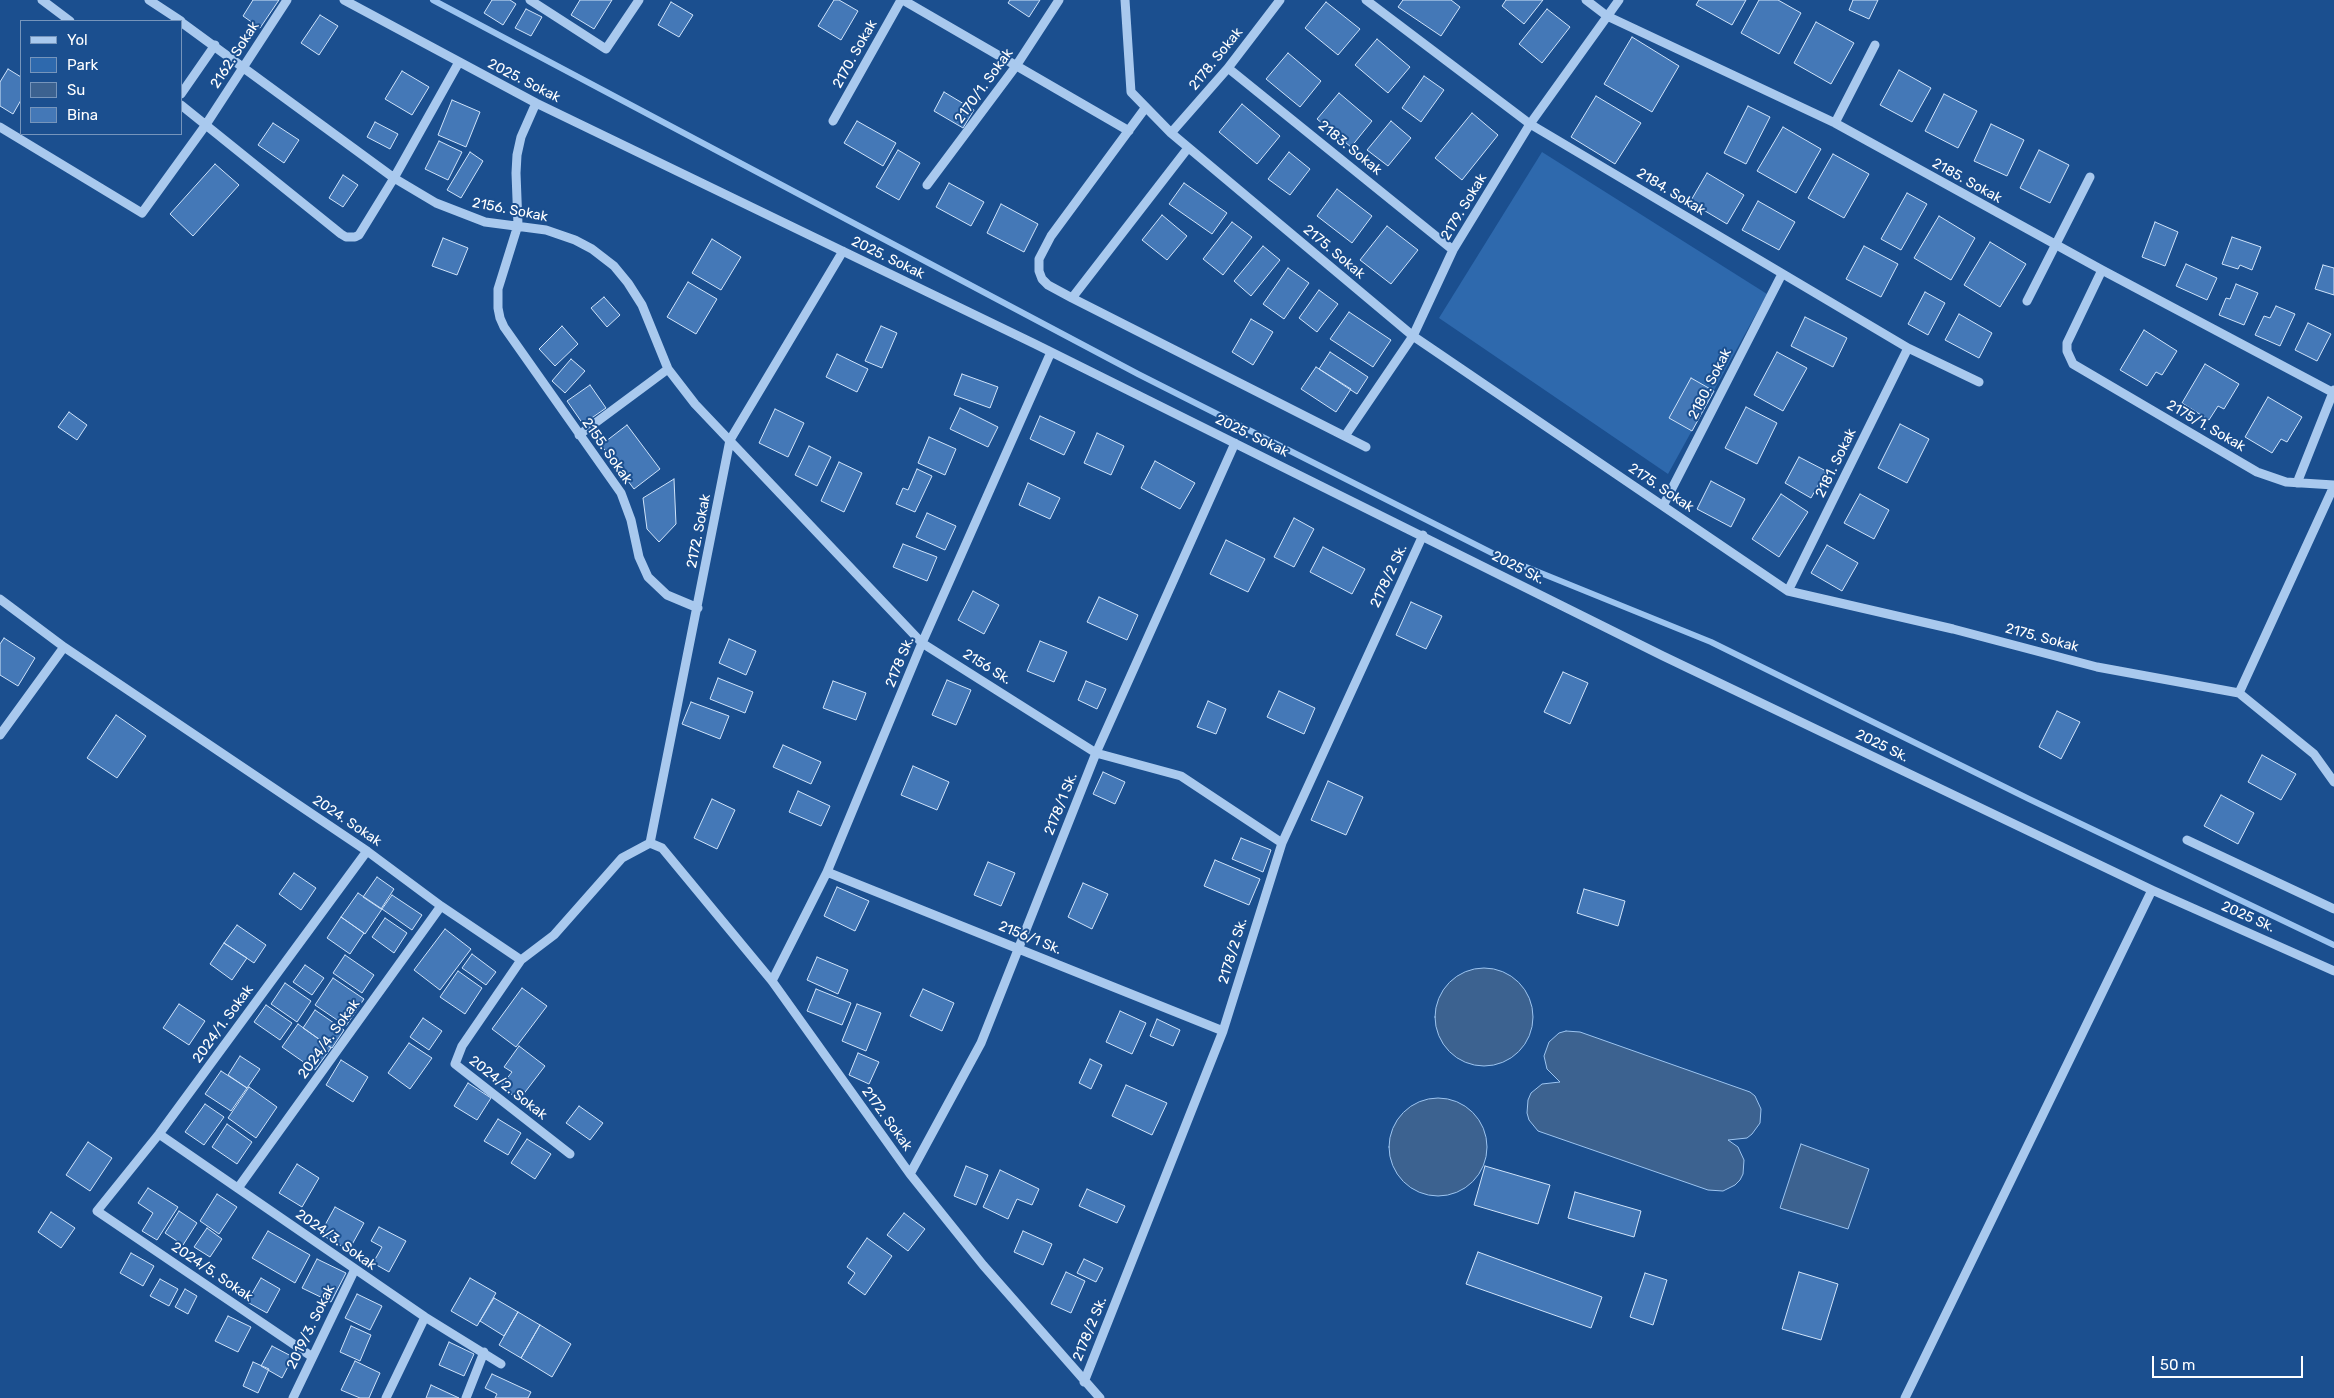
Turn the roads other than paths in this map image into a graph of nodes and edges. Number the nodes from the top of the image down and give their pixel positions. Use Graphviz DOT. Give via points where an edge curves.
graph roads {
  1 [pos="42,0"];
  2 [pos="150,0"];
  3 [pos="288,0"];
  4 [pos="344,0"];
  5 [pos="530,0"];
  6 [pos="638,0"];
  7 [pos="902,0"];
  8 [pos="1059,0"];
  9 [pos="1125,0"];
  10 [pos="1280,0"];
  11 [pos="1366,0"];
  12 [pos="1586,0"];
  13 [pos="1618,0"];
  14 [pos="1607,16"];
  15 [pos="69,20"];
  16 [pos="178,20"];
  17 [pos="182,23"];
  18 [pos="216,45"];
  19 [pos="1875,45"];
  20 [pos="459,62"];
  21 [pos="1016,66"];
  22 [pos="243,68"];
  23 [pos="1228,68"];
  24 [pos="182,93"];
  25 [pos="536,103"];
  26 [pos="182,106"];
  27 [pos="1146,108"];
  28 [pos="833,121"];
  29 [pos="1834,123"];
  30 [pos="1530,124"];
  31 [pos="205,126"];
  32 [pos="0,127"];
  33 [pos="1129,131"];
  34 [pos="1171,133"];
  35 [pos="1188,148"];
  36 [pos="394,178"];
  37 [pos="2090,178"];
  38 [pos="927,186"];
  39 [pos="518,225"];
  40 [pos="2056,245"];
  41 [pos="1454,250"];
  42 [pos="843,251"];
  43 [pos="2102,270"];
  44 [pos="1782,274"];
  45 [pos="1072,298"];
  46 [pos="2027,302"];
  47 [pos="1413,336"];
  48 [pos="1908,348"];
  49 [pos="1051,352"];
  50 [pos="668,369"];
  51 [pos="1979,382"];
  52 [pos="2334,392"];
  53 [pos="580,435"];
  54 [pos="1345,436"];
  55 [pos="730,440"];
  56 [pos="1235,443"];
  57 [pos="1366,447"];
  58 [pos="2297,483"];
  59 [pos="2334,485"];
  60 [pos="1663,506"];
  61 [pos="1423,535"];
  62 [pos="1788,591"];
  63 [pos="0,600"];
  64 [pos="698,608"];
  65 [pos="922,643"];
  66 [pos="64,647"];
  67 [pos="2239,693"];
  68 [pos="0,735"];
  69 [pos="1096,753"];
  70 [pos="2334,782"];
  71 [pos="2187,840"];
  72 [pos="650,843"];
  73 [pos="1282,843"];
  74 [pos="367,852"];
  75 [pos="827,872"];
  76 [pos="2152,890"];
  77 [pos="441,906"];
  78 [pos="2334,909"];
  79 [pos="1019,948"];
  80 [pos="521,960"];
  81 [pos="2334,970"];
  82 [pos="772,981"];
  83 [pos="1223,1031"];
  84 [pos="159,1134"];
  85 [pos="570,1154"];
  86 [pos="910,1174"];
  87 [pos="238,1188"];
  88 [pos="97,1211"];
  89 [pos="355,1269"];
  90 [pos="425,1317"];
  91 [pos="484,1352"];
  92 [pos="311,1356"];
  93 [pos="501,1364"];
  94 [pos="1084,1382"];
  95 [pos="292,1398"];
  96 [pos="386,1398"];
  97 [pos="466,1398"];
  98 [pos="1100,1398"];
  99 [pos="1905,1398"];
  1 -- 15 [label="street"];
  2 -- 16 [label="street, 2156. Sokak"];
  3 -- 22 [label="street, 2162. Sokak"];
  4 -- 20 [label="street, 2025. Sokak"];
  5 -- 6 [label="street" via="606,49"];
  7 -- 21 [label="street"];
  7 -- 28 [label="street, 2170. Sokak"];
  8 -- 21 [label="street, 2170/1. Sokak"];
  9 -- 27 [label="street, 2175. Sokak" via="1131,92"];
  10 -- 23 [label="street, 2178. Sokak"];
  11 -- 30 [label="street, 2184. Sokak"];
  12 -- 14 [label="street, 2185. Sokak"];
  13 -- 14 [label="street, 2179. Sokak"];
  14 -- 29 [label="street, 2185. Sokak"];
  14 -- 30 [label="street, 2179. Sokak"];
  17 -- 18 [label="street, 2156. Sokak"];
  18 -- 22 [label="street, 2156. Sokak"];
  18 -- 24 [label="street"];
  19 -- 29 [label="street"];
  20 -- 25 [label="street, 2025. Sokak"];
  20 -- 36 [label="street"];
  21 -- 33 [label="street"];
  21 -- 38 [label="street, 2170/1. Sokak"];
  22 -- 31 [label="street, 2162. Sokak"];
  22 -- 36 [label="street, 2156. Sokak"];
  23 -- 34 [label="street, 2178. Sokak"];
  23 -- 41 [label="street, 2183. Sokak"];
  25 -- 39 [label="street" via="524,128 518,155"];
  25 -- 42 [label="street, 2025. Sokak"];
  26 -- 31 [label="street"];
  27 -- 33 [label="street"];
  27 -- 34 [label="street, 2175. Sokak"];
  29 -- 40 [label="street, 2185. Sokak"];
  30 -- 41 [label="street, 2179. Sokak"];
  30 -- 44 [label="street, 2184. Sokak"];
  31 -- 32 [label="street, 2162. Sokak" via="142,213"];
  31 -- 36 [label="street" via="346,237 359,235"];
  33 -- 45 [label="street" via="1051,236 1039,259 1042,279 1048,286"];
  34 -- 35 [label="street, 2175. Sokak"];
  35 -- 45 [label="street"];
  35 -- 47 [label="street, 2175. Sokak"];
  36 -- 39 [label="street, 2156. Sokak" via="461,215 485,222"];
  37 -- 40 [label="street"];
  39 -- 50 [label="street, 2156. Sokak" via="575,240 614,266 642,305"];
  39 -- 53 [label="street, 2155. Sokak" via="498,289 498,308 504,327"];
  40 -- 43 [label="street, 2185. Sokak"];
  40 -- 46 [label="street"];
  41 -- 47 [label="street, 2179. Sokak"];
  42 -- 49 [label="street, 2025. Sokak"];
  42 -- 55 [label="street, 2172. Sokak"];
  43 -- 52 [label="street, 2185. Sokak"];
  43 -- 58 [label="street, 2175/1. Sokak" via="2067,343 2072,364 2257,472"];
  44 -- 48 [label="street, 2184. Sokak"];
  44 -- 60 [label="street, 2180. Sokak"];
  45 -- 54 [label="street"];
  47 -- 54 [label="street, 2179. Sokak"];
  47 -- 60 [label="street, 2175. Sokak"];
  48 -- 51 [label="street, 2184. Sokak"];
  48 -- 62 [label="street, 2181. Sokak"];
  49 -- 56 [label="street, 2025. Sokak"];
  49 -- 65 [label="street, 2178 Sk."];
  50 -- 53 [label="street"];
  50 -- 55 [label="street, 2156. Sokak" via="695,404"];
  52 -- 58 [label="street"];
  53 -- 64 [label="street, 2155. Sokak" via="621,493 648,577 667,595"];
  54 -- 57 [label="street"];
  55 -- 64 [label="street, 2172. Sokak"];
  55 -- 65 [label="street, 2156 Sk."];
  56 -- 61 [label="street, 2025. Sokak"];
  56 -- 69 [label="street, 2178/1 Sk."];
  58 -- 59 [label="street, 2175/1. Sokak"];
  59 -- 67 [label="street, 2175/1. Sokak"];
  60 -- 62 [label="street, 2175. Sokak"];
  61 -- 73 [label="street, 2178/2 Sk."];
  61 -- 76 [label="street, 2025 Sk." via="1663,656"];
  62 -- 67 [label="street, 2175. Sokak" via="1934,624 2097,667"];
  63 -- 66 [label="street, 2024. Sokak"];
  64 -- 72 [label="street, 2172. Sokak"];
  65 -- 69 [label="street, 2156 Sk."];
  65 -- 75 [label="street, 2178 Sk."];
  66 -- 68 [label="street"];
  66 -- 74 [label="street, 2024. Sokak"];
  67 -- 70 [label="street, 2175. Sokak" via="2314,754"];
  69 -- 73 [label="street, 2156 Sk." via="1181,776"];
  69 -- 79 [label="street, 2178/1 Sk."];
  71 -- 78 [label="street"];
  72 -- 80 [label="street" via="622,858 554,935"];
  72 -- 82 [label="street, 2172. Sokak" via="662,848"];
  73 -- 83 [label="street, 2178/2 Sk."];
  74 -- 77 [label="street, 2024. Sokak"];
  74 -- 84 [label="street, 2024/1. Sokak"];
  75 -- 79 [label="street, 2156/1 Sk."];
  75 -- 82 [label="street, 2178 Sk."];
  76 -- 81 [label="street, 2025 Sk."];
  76 -- 99 [label="street"];
  77 -- 80 [label="street, 2024. Sokak"];
  77 -- 87 [label="street, 2024/4. Sokak"];
  79 -- 83 [label="street, 2156/1 Sk."];
  79 -- 86 [label="street, 2178/1 Sk." via="981,1043"];
  80 -- 85 [label="street, 2024/2. Sokak" via="462,1046 455,1064"];
  82 -- 86 [label="street, 2172. Sokak"];
  83 -- 94 [label="street, 2178/2 Sk."];
  84 -- 87 [label="street, 2024/3. Sokak"];
  84 -- 88 [label="street, 2024/1. Sokak"];
  86 -- 94 [label="street, 2172. Sokak"];
  87 -- 89 [label="street, 2024/3. Sokak"];
  88 -- 92 [label="street, 2024/5. Sokak"];
  89 -- 90 [label="street, 2024/3. Sokak"];
  89 -- 92 [label="street, 2019/3. Sokak"];
  90 -- 91 [label="street, 2024/3. Sokak"];
  90 -- 96 [label="street"];
  91 -- 93 [label="street, 2024/3. Sokak"];
  91 -- 97 [label="street"];
  92 -- 95 [label="street, 2019/3. Sokak"];
  94 -- 98 [label="street, 2172. Sokak"];
}
